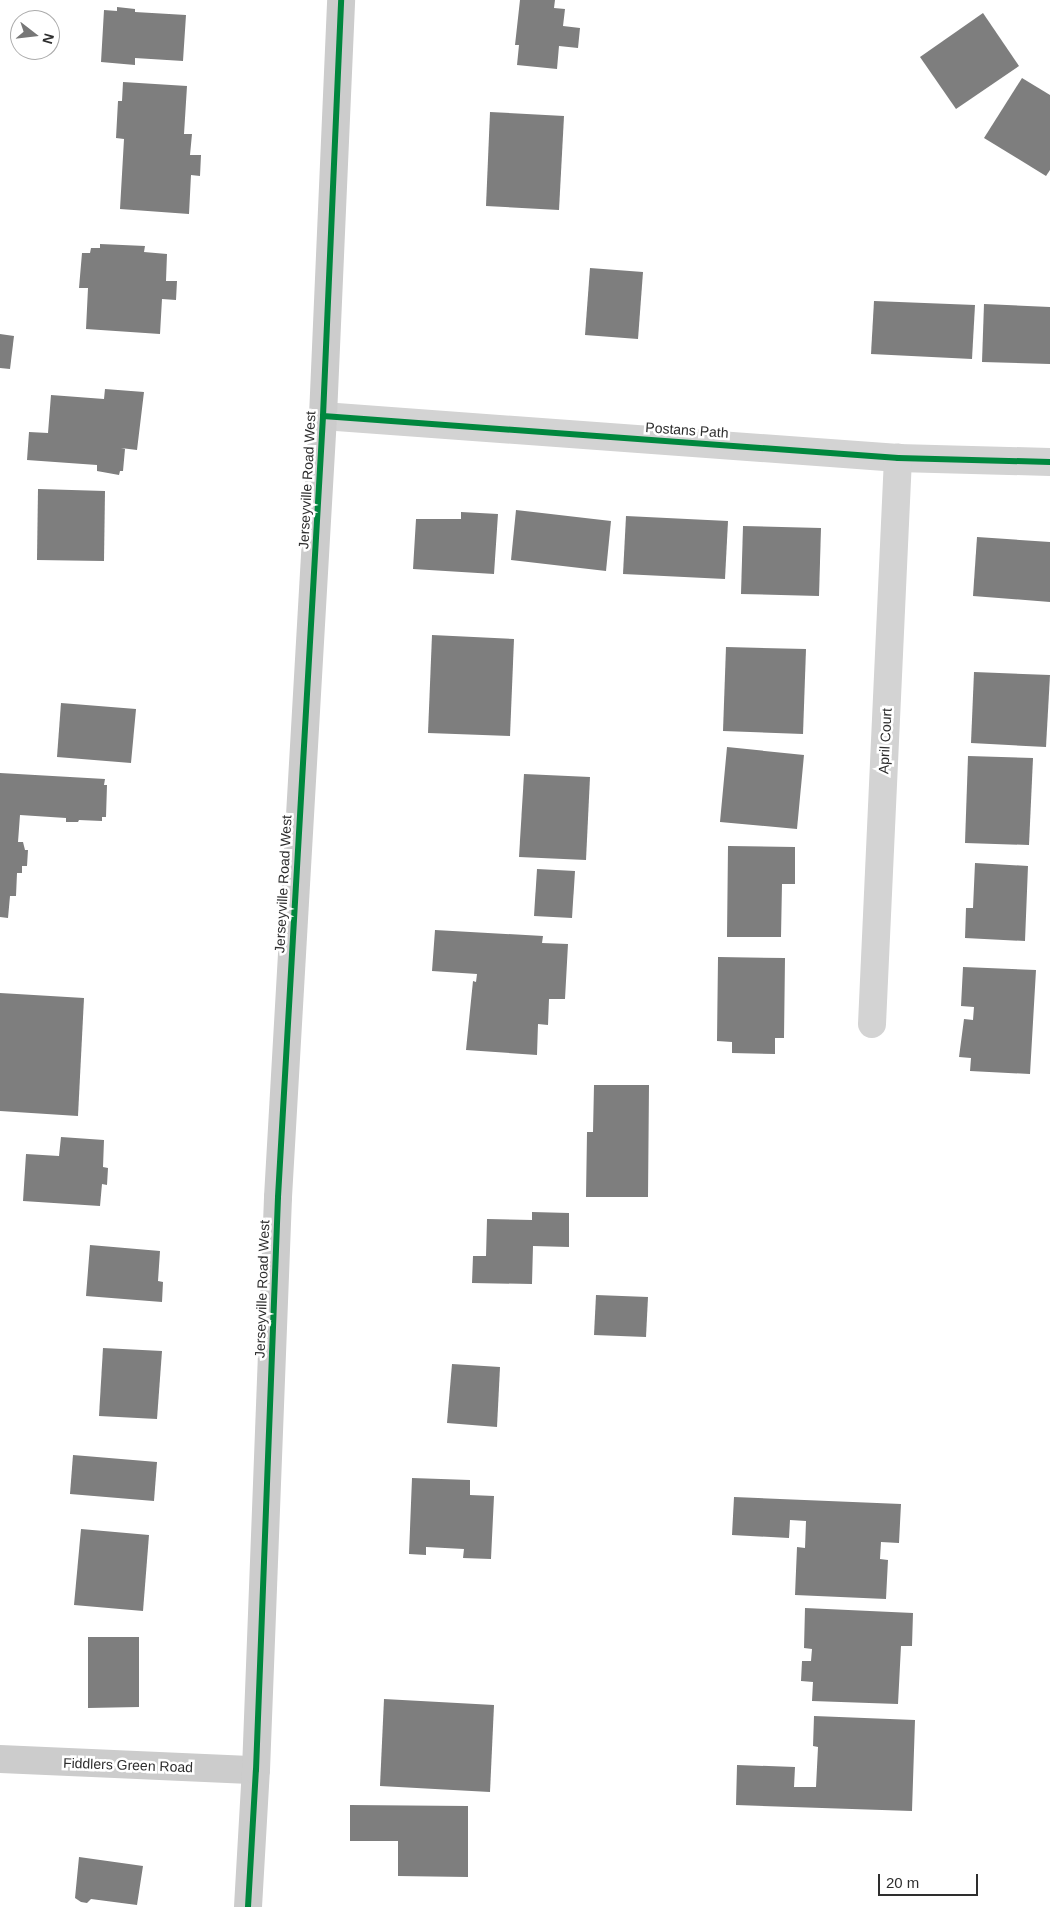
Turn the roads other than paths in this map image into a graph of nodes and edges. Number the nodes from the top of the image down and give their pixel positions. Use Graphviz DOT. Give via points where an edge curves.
graph roads {
  1 [pos="341,0"];
  2 [pos="323,416"];
  3 [pos="898,458"];
  4 [pos="1050,462"];
  5 [pos="872,1024"];
  6 [pos="0,1759"];
  7 [pos="256,1770"];
  8 [pos="248,1907"];
  1 -- 2 [label="main road, Jerseyville Road West"];
  2 -- 3 [label="street, Postans Path"];
  2 -- 7 [label="main road, Jerseyville Road West" via="278,1197"];
  3 -- 4 [label="street, Postans Path"];
  3 -- 5 [label="street, April Court"];
  6 -- 7 [label="main road, Fiddlers Green Road"];
  7 -- 8 [label="main road, Jerseyville Road West"];
}
